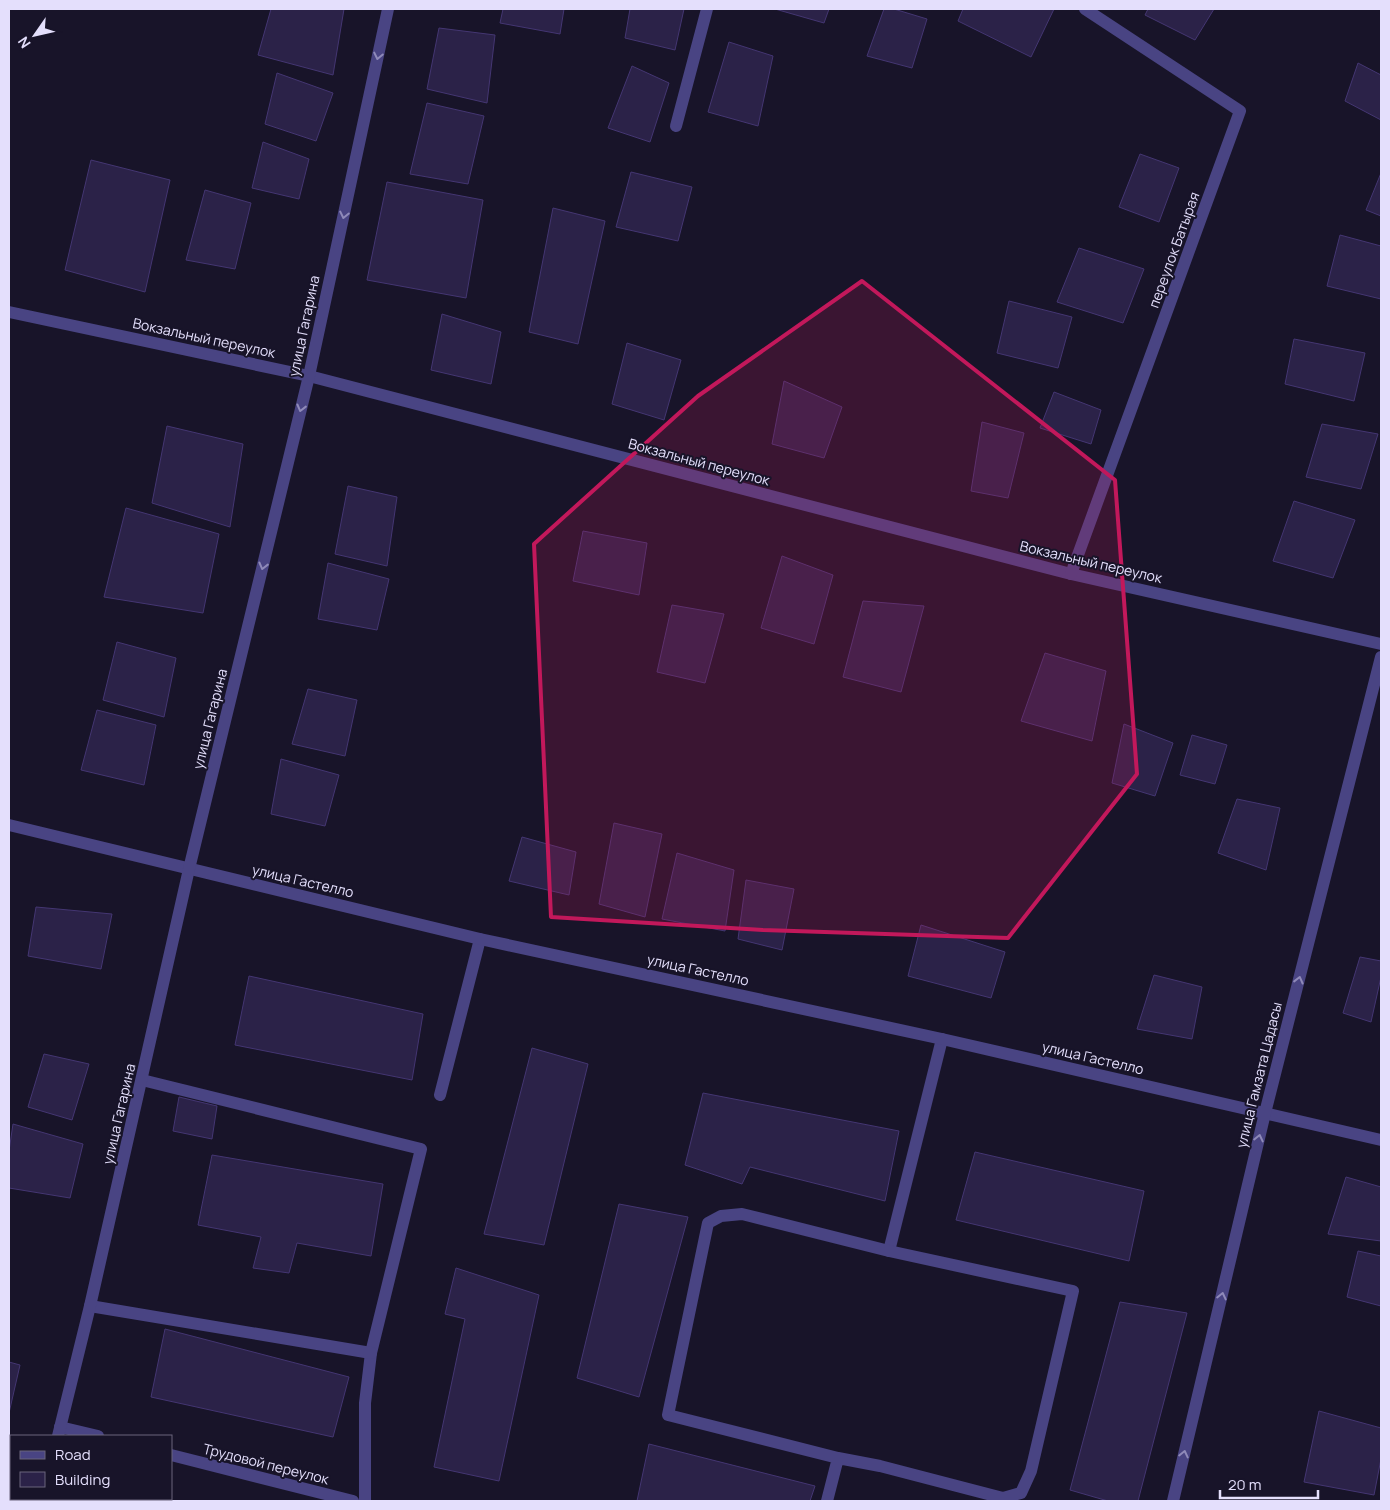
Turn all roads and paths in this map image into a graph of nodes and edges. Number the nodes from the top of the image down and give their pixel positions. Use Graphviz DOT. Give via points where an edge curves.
graph roads {
  1 [pos="388,9"];
  2 [pos="707,9"];
  3 [pos="1085,9"];
  4 [pos="676,126"];
  5 [pos="9,312"];
  6 [pos="309,376"];
  7 [pos="1071,574"];
  8 [pos="1381,644"];
  9 [pos="1381,657"];
  10 [pos="9,825"];
  11 [pos="189,869"];
  12 [pos="480,939"];
  13 [pos="942,1039"];
  14 [pos="142,1080"];
  15 [pos="440,1095"];
  16 [pos="1265,1113"];
  17 [pos="1381,1140"];
  18 [pos="889,1252"];
  19 [pos="90,1306"];
  20 [pos="371,1353"];
  21 [pos="59,1431"];
  22 [pos="90,1435"];
  23 [pos="172,1455"];
  24 [pos="838,1458"];
  25 [pos="353,1501"];
  26 [pos="365,1501"];
  27 [pos="827,1501"];
  28 [pos="1173,1501"];
  1 -- 6 [label="street, улица Гагарина, one-way"];
  2 -- 4 [label="street"];
  3 -- 7 [label="street, переулок Батырая" via="1240,111"];
  5 -- 6 [label="street, Вокзальный переулок"];
  6 -- 7 [label="street, Вокзальный переулок"];
  6 -- 11 [label="street, улица Гагарина, one-way"];
  7 -- 8 [label="street, Вокзальный переулок"];
  16 -- 9 [label="street, улица Гамзата Цадасы, one-way"];
  10 -- 11 [label="street, улица Гастелло"];
  11 -- 12 [label="street, улица Гастелло"];
  11 -- 14 [label="street, улица Гагарина"];
  12 -- 13 [label="street, улица Гастелло"];
  12 -- 15 [label="street"];
  13 -- 16 [label="street, улица Гастелло"];
  13 -- 18 [label="street"];
  14 -- 19 [label="street, улица Гагарина"];
  14 -- 20 [label="street" via="421,1149"];
  16 -- 17 [label="street, улица Гастелло"];
  28 -- 16 [label="street, улица Гамзата Цадасы, one-way"];
  18 -- 24 [label="street" via="742,1214 721,1216 708,1223 668,1415"];
  18 -- 24 [label="street" via="1074,1291 1031,1471 1021,1493 1003,1498"];
  19 -- 20 [label="street"];
  19 -- 21 [label="street, улица Гагарина"];
  20 -- 26 [label="street" via="365,1403"];
  21 -- 22 [label="street"];
  23 -- 25 [label="street, Трудовой переулок"];
  24 -- 27 [label="street"];
}
